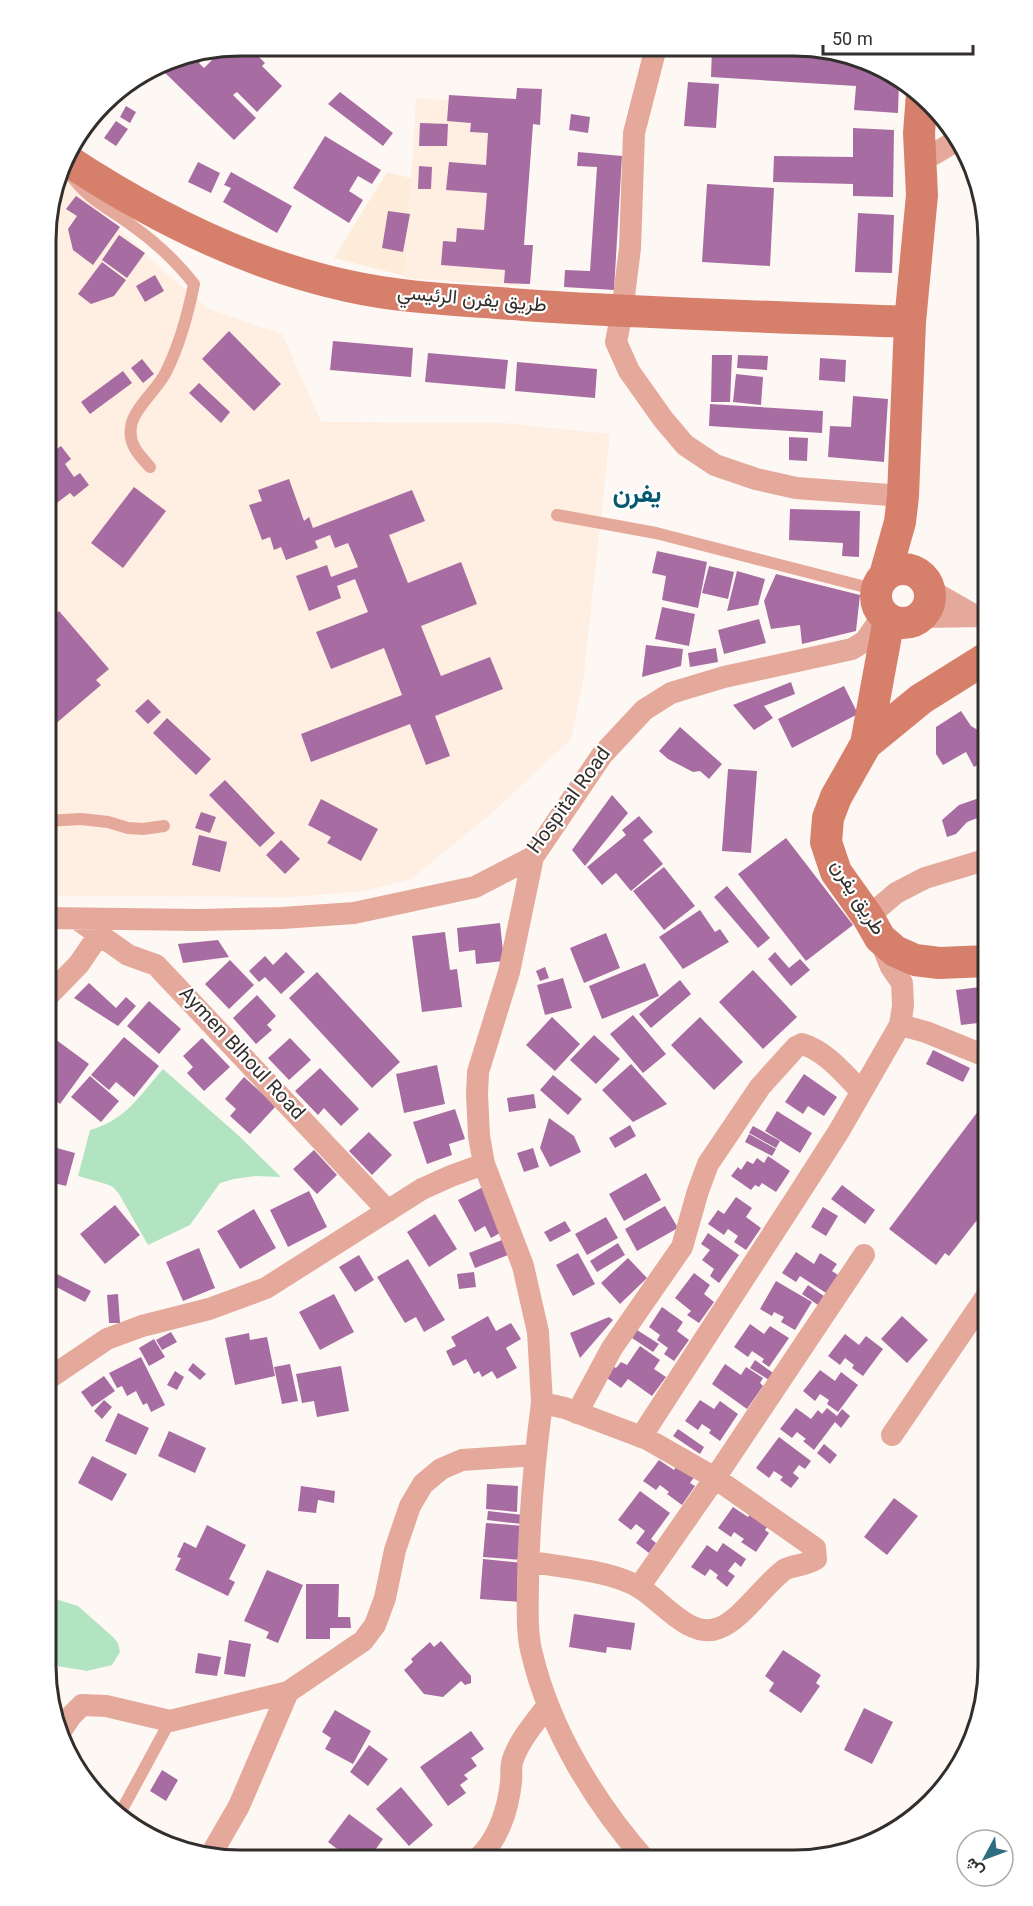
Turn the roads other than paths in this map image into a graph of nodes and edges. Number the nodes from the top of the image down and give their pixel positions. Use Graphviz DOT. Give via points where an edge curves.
graph roads {
  1 [pos="654,55"];
  2 [pos="930,116"];
  3 [pos="936,150"];
  4 [pos="73,163"];
  5 [pos="69,172"];
  6 [pos="622,312"];
  7 [pos="910,322"];
  8 [pos="150,467"];
  9 [pos="901,509"];
  10 [pos="557,515"];
  11 [pos="903,601"];
  12 [pos="978,614"];
  13 [pos="978,663"];
  14 [pos="866,744"];
  15 [pos="56,820"];
  16 [pos="164,826"];
  17 [pos="533,857"];
  18 [pos="978,862"];
  19 [pos="56,918"];
  20 [pos="77,919"];
  21 [pos="874,927"];
  22 [pos="98,936"];
  23 [pos="977,961"];
  24 [pos="56,988"];
  25 [pos="900,1025"];
  26 [pos="977,1053"];
  27 [pos="861,1091"];
  28 [pos="484,1164"];
  29 [pos="388,1211"];
  30 [pos="864,1255"];
  31 [pos="977,1310"];
  32 [pos="56,1374"];
  33 [pos="542,1403"];
  34 [pos="577,1413"];
  35 [pos="892,1435"];
  36 [pos="641,1437"];
  37 [pos="535,1455"];
  38 [pos="715,1478"];
  39 [pos="528,1561"];
  40 [pos="639,1587"];
  41 [pos="288,1692"];
  42 [pos="548,1704"];
  43 [pos="170,1721"];
  44 [pos="65,1725"];
  45 [pos="123,1808"];
  46 [pos="214,1849"];
  47 [pos="488,1850"];
  48 [pos="636,1850"];
  1 -- 6 [label="street" via="634,133 630,248"];
  2 -- 3 [label="main road, طريق يفرن"];
  3 -- 7 [label="main road, طريق يفرن" via="922,195"];
  4 -- 6 [label="main road, طريق يفرن الرئيسي" via="185,228 289,269 348,286 408,296"];
  5 -- 8 [label="lane" via="84,192 146,237 194,284 183,332 165,375 132,420 132,441"];
  6 -- 7 [label="main road, طريق يفرن الرئيسي"];
  6 -- 9 [label="street" via="616,342 629,371 663,419 700,455 715,465 756,479"];
  7 -- 9 [label="main road, طريق يفرن"];
  9 -- 11 [label="main road, طريق يفرن"];
  10 -- 11 [label="lane" via="656,533"];
  11 -- 12 [label="street"];
  11 -- 14 [label="main road, طريق يفرن" via="878,685"];
  11 -- 17 [label="street, Hospital Road" via="852,650 723,677 671,693 644,710 602,755"];
  13 -- 14 [label="main road" via="921,699"];
  14 -- 21 [label="main road, طريق يفرن" via="836,797 828,818 826,842 836,872"];
  15 -- 16 [label="lane" via="81,819 143,829"];
  17 -- 20 [label="street, Hospital Road" via="475,887 354,913 223,920"];
  17 -- 28 [label="street" via="509,972 478,1072 479,1136"];
  18 -- 21 [label="street" via="925,878 896,893"];
  19 -- 20 [label="street, Hospital Road"];
  20 -- 22 [label="street, Aymen Blhoul Road"];
  21 -- 23 [label="main road, طريق يفرن" via="895,951 915,960"];
  21 -- 25 [label="street" via="902,983"];
  22 -- 24 [label="street"];
  22 -- 29 [label="street, Aymen Blhoul Road" via="128,955 156,965"];
  25 -- 26 [label="street"];
  25 -- 27 [label="street"];
  27 -- 34 [label="street" via="817,1051 802,1044 760,1087 708,1164 682,1247 612,1348"];
  27 -- 36 [label="street"];
  28 -- 29 [label="street" via="422,1190"];
  28 -- 33 [label="street" via="523,1266 538,1332"];
  29 -- 32 [label="street" via="266,1288 107,1339"];
  30 -- 38 [label="street"];
  31 -- 35 [label="street"];
  33 -- 34 [label="street"];
  33 -- 37 [label="street"];
  34 -- 36 [label="street"];
  36 -- 38 [label="street"];
  37 -- 39 [label="street"];
  37 -- 41 [label="street" via="462,1460 441,1469 423,1484 406,1517 375,1625 363,1641"];
  38 -- 40 [label="street"];
  38 -- 40 [label="street" via="815,1548 816,1559 784,1570 734,1618 708,1631 683,1622"];
  39 -- 40 [label="street" via="602,1573"];
  39 -- 42 [label="street" via="531,1653"];
  41 -- 43 [label="street"];
  41 -- 46 [label="street" via="239,1806"];
  42 -- 47 [label="street" via="512,1760 502,1822"];
  42 -- 48 [label="street" via="577,1765"];
  43 -- 44 [label="street" via="106,1706 82,1705"];
  43 -- 45 [label="lane"];
}
